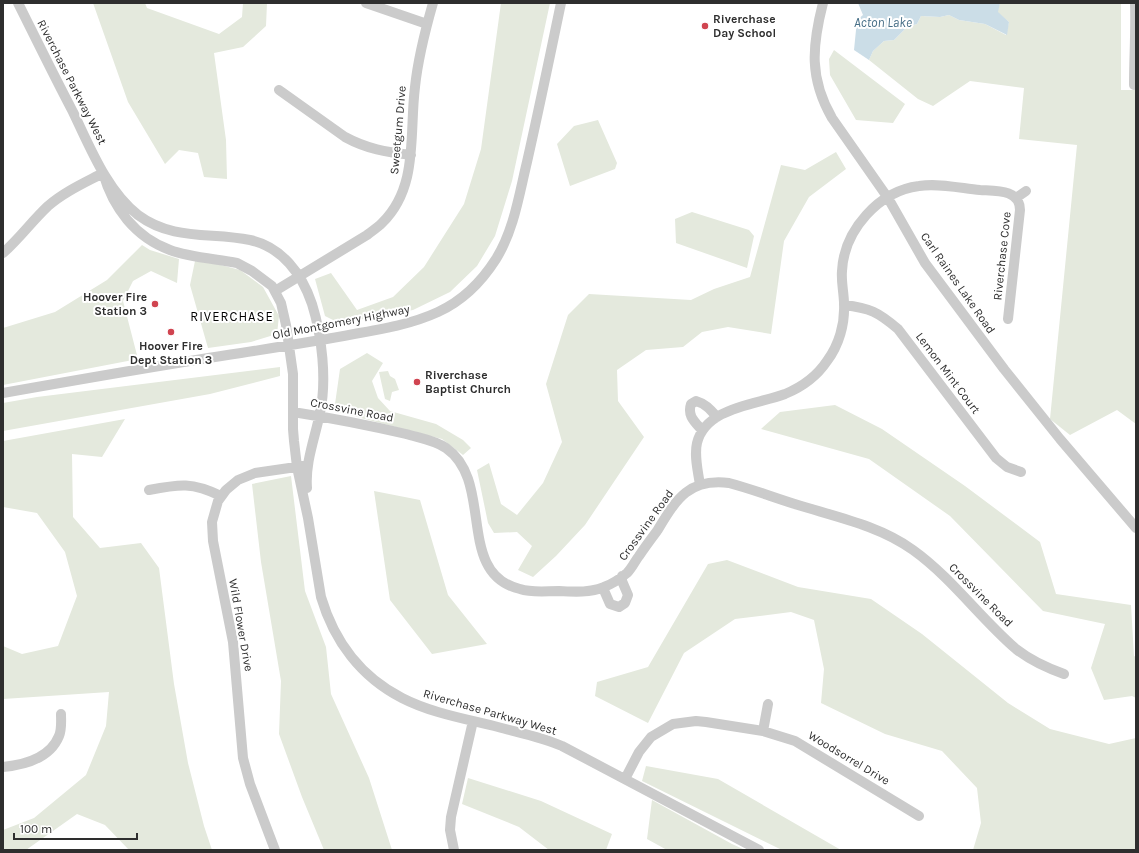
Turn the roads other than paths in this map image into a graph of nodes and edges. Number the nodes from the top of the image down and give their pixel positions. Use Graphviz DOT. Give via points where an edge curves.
graph roads {
  1 [pos="18,3"];
  2 [pos="366,3"];
  3 [pos="433,3"];
  4 [pos="561,3"];
  5 [pos="823,3"];
  6 [pos="1135,3"];
  7 [pos="427,24"];
  8 [pos="1134,85"];
  9 [pos="279,90"];
  10 [pos="411,155"];
  11 [pos="103,173"];
  12 [pos="1026,191"];
  13 [pos="888,198"];
  14 [pos="1016,198"];
  15 [pos="3,253"];
  16 [pos="299,276"];
  17 [pos="276,291"];
  18 [pos="844,304"];
  19 [pos="1008,318"];
  20 [pos="320,340"];
  21 [pos="290,346"];
  22 [pos="3,393"];
  23 [pos="293,412"];
  24 [pos="319,416"];
  25 [pos="717,417"];
  26 [pos="702,430"];
  27 [pos="302,466"];
  28 [pos="1021,472"];
  29 [pos="700,485"];
  30 [pos="149,490"];
  31 [pos="221,496"];
  32 [pos="1136,528"];
  33 [pos="622,576"];
  34 [pos="603,588"];
  35 [pos="1064,674"];
  36 [pos="768,704"];
  37 [pos="61,714"];
  38 [pos="473,721"];
  39 [pos="763,731"];
  40 [pos="3,767"];
  41 [pos="625,779"];
  42 [pos="919,816"];
  43 [pos="275,850"];
  44 [pos="454,850"];
  45 [pos="759,850"];
  1 -- 11 [label="street, Riverchase Parkway West"];
  2 -- 7 [label="street"];
  3 -- 7 [label="street, Sweetgum Drive"];
  4 -- 20 [label="street, Old Montgomery Highway" via="516,208 497,257 480,282 441,311 430,316 397,326"];
  5 -- 13 [label="street, Carl Raines Lake Road" via="814,53 820,95 832,118"];
  6 -- 8 [label="street"];
  7 -- 10 [label="street, Sweetgum Drive" via="415,87"];
  9 -- 10 [label="street" via="357,144 381,151"];
  10 -- 16 [label="street, Sweetgum Drive" via="402,194 381,224"];
  11 -- 15 [label="street" via="74,188 48,206"];
  11 -- 16 [label="street, Riverchase Parkway West" via="125,201 150,223 166,230 186,234 257,242 285,258"];
  11 -- 17 [label="street, Riverchase Parkway West" via="123,215 145,237 170,250 245,266 266,280"];
  12 -- 14 [label="street, Riverchase Cove"];
  13 -- 14 [label="street, Riverchase Cove" via="911,187 927,185 1008,193"];
  13 -- 18 [label="street, Riverchase Cove" via="876,206 859,224 847,246 842,271"];
  13 -- 32 [label="street, Carl Raines Lake Road" via="926,263 1004,369"];
  14 -- 19 [label="street, Riverchase Cove" via="1020,210"];
  16 -- 17 [label="street, Sweetgum Drive"];
  16 -- 20 [label="street, Riverchase Parkway West" via="312,304"];
  17 -- 21 [label="street, Riverchase Parkway West" via="285,317"];
  18 -- 25 [label="street, Riverchase Cove" via="837,344 828,361 812,378 786,394 742,406"];
  18 -- 28 [label="street, Lemon Mint Court" via="874,311 898,329 996,458 1007,467"];
  20 -- 21 [label="street, Old Montgomery Highway"];
  20 -- 24 [label="street, Riverchase Parkway West" via="323,382"];
  21 -- 22 [label="street, Old Montgomery Highway" via="139,368"];
  21 -- 23 [label="street, Riverchase Parkway West"];
  23 -- 24 [label="street, Crossvine Road"];
  23 -- 27 [label="street, Riverchase Parkway West" via="293,429"];
  24 -- 27 [label="street, Riverchase Parkway West"];
  24 -- 34 [label="street, Crossvine Road" via="398,432 447,448 459,460 468,476 486,564 494,576 507,585 529,591 571,592"];
  25 -- 26 [label="street, Riverchase Cove"];
  25 -- 26 [label="street" via="704,404 696,401 691,404 691,416"];
  26 -- 29 [label="street" via="696,452"];
  27 -- 31 [label="street, Wild Flower Drive" via="245,476 231,485"];
  27 -- 38 [label="street, Riverchase Parkway West" via="318,585 325,610 339,640 367,674 401,698 437,712"];
  29 -- 33 [label="street, Crossvine Road" via="678,499 628,572"];
  29 -- 35 [label="street, Crossvine Road" via="711,482 729,483 882,532 903,543 928,562 1017,649 1044,666"];
  30 -- 31 [label="street" via="183,484"];
  31 -- 43 [label="street, Wild Flower Drive" via="213,514 212,530 233,642 243,758"];
  33 -- 34 [label="street, Crossvine Road"];
  33 -- 34 [label="street" via="628,595 619,607 610,604"];
  36 -- 39 [label="street"];
  37 -- 40 [label="street" via="59,737 46,752 30,762"];
  38 -- 41 [label="street, Riverchase Parkway West" via="550,741"];
  38 -- 44 [label="street" via="451,817 450,830"];
  39 -- 41 [label="street, Woodsorrel Drive" via="696,721 674,724 652,737 643,746"];
  39 -- 42 [label="street, Woodsorrel Drive" via="795,741"];
  41 -- 45 [label="street, Riverchase Parkway West"];
}
